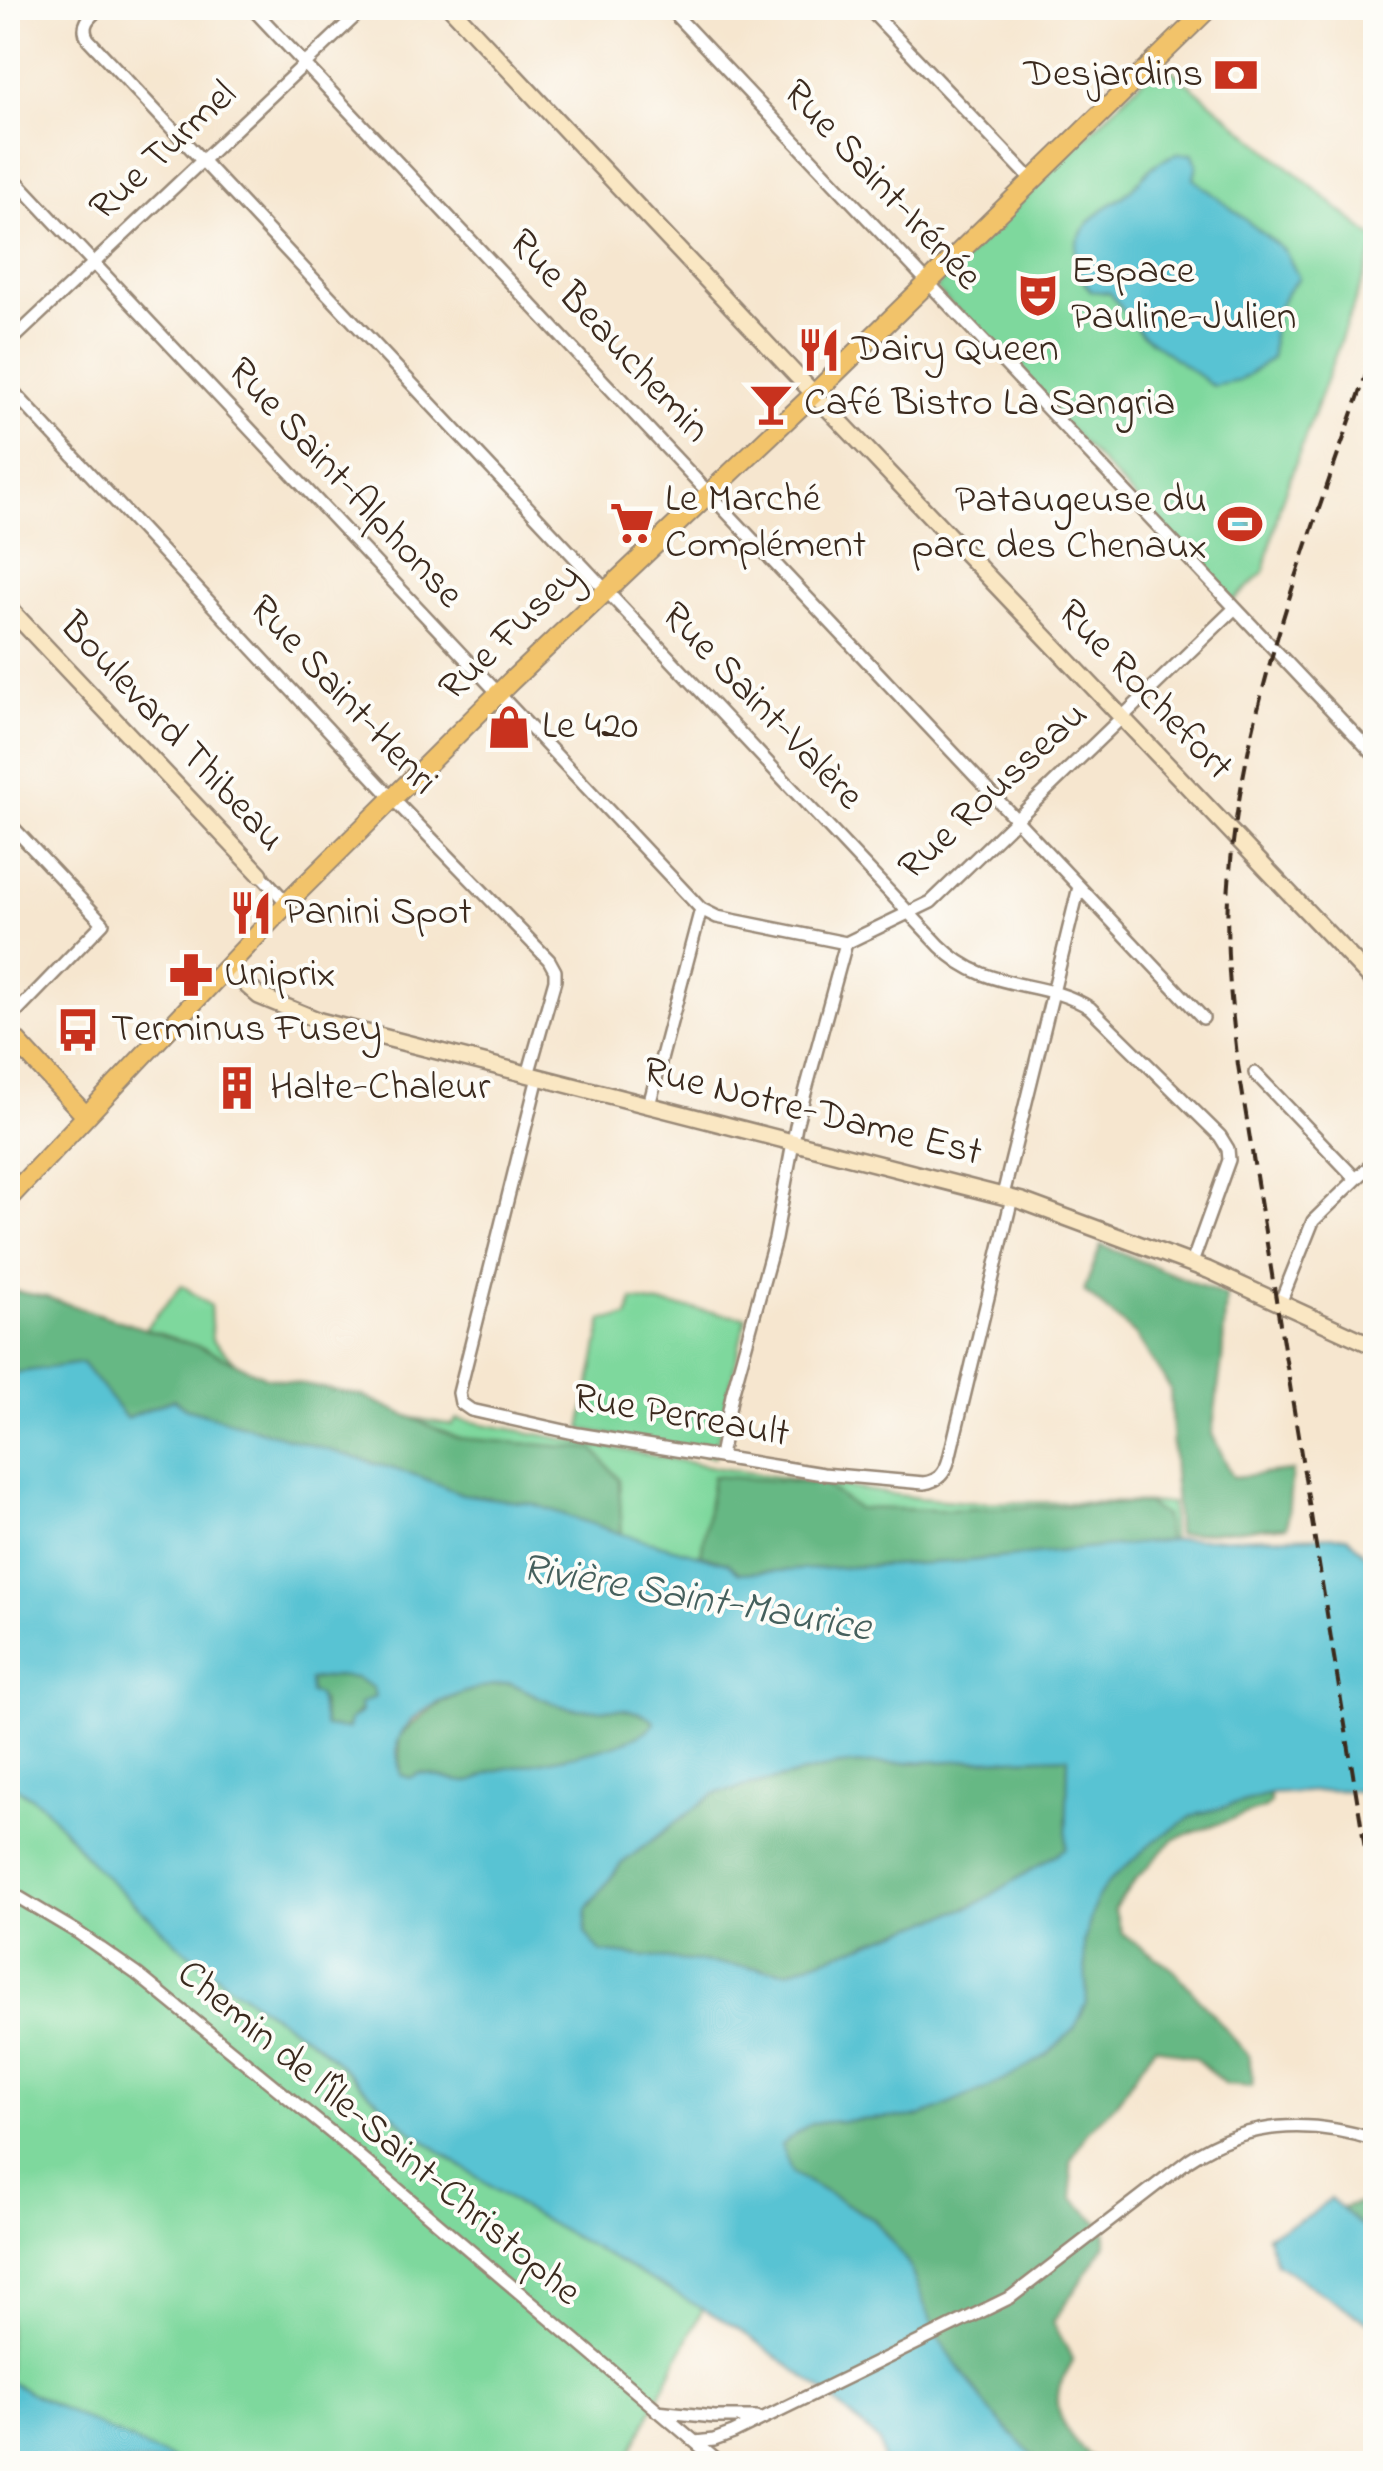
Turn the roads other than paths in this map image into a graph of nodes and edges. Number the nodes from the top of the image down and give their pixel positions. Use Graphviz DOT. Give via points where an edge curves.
graph roads {
  1 [pos="100,8"];
  2 [pos="252,8"];
  3 [pos="364,8"];
  4 [pos="451,8"];
  5 [pos="669,8"];
  6 [pos="868,8"];
  7 [pos="1209,8"];
  8 [pos="306,64"];
  9 [pos="201,162"];
  10 [pos="8,172"];
  11 [pos="1031,179"];
  12 [pos="94,263"];
  13 [pos="927,283"];
  14 [pos="8,344"];
  15 [pos="8,386"];
  16 [pos="814,394"];
  17 [pos="709,493"];
  18 [pos="604,591"];
  19 [pos="8,607"];
  20 [pos="1234,609"];
  21 [pos="497,694"];
  22 [pos="1124,716"];
  23 [pos="1376,757"];
  24 [pos="393,799"];
  25 [pos="1016,820"];
  26 [pos="8,822"];
  27 [pos="260,874"];
  28 [pos="1078,887"];
  29 [pos="287,904"];
  30 [pos="702,909"];
  31 [pos="910,912"];
  32 [pos="846,943"];
  33 [pos="227,968"];
  34 [pos="1376,984"];
  35 [pos="1054,994"];
  36 [pos="1203,1018"];
  37 [pos="8,1021"];
  38 [pos="8,1032"];
  39 [pos="1256,1074"];
  40 [pos="533,1076"];
  41 [pos="649,1105"];
  42 [pos="86,1116"];
  43 [pos="794,1142"];
  44 [pos="1376,1160"];
  45 [pos="1356,1179"];
  46 [pos="1007,1197"];
  47 [pos="8,1199"];
  48 [pos="1192,1263"];
  49 [pos="1282,1301"];
  50 [pos="1376,1347"];
  51 [pos="720,1456"];
  52 [pos="8,1891"];
  53 [pos="1376,2140"];
  54 [pos="656,2411"];
  55 [pos="764,2416"];
  56 [pos="695,2442"];
  57 [pos="720,2464"];
  1 -- 9 [label="street, Rue Saint-Valère" via="84,27 88,39"];
  2 -- 8 [label="street, Rue Beauchemin"];
  3 -- 8 [label="street, Rue Turmel"];
  4 -- 16 [label="street, Rue Rochefort"];
  5 -- 13 [label="street, Rue Saint-Irénée"];
  6 -- 11 [label="street"];
  7 -- 11 [label="main road, Rue Fusey"];
  8 -- 9 [label="street, Rue Turmel"];
  8 -- 17 [label="street, Rue Beauchemin"];
  9 -- 12 [label="street, Rue Turmel"];
  9 -- 18 [label="street, Rue Saint-Valère"];
  10 -- 12 [label="street, Rue Saint-Alphonse"];
  11 -- 13 [label="main road, Rue Fusey"];
  12 -- 14 [label="street, Rue Turmel"];
  12 -- 21 [label="street, Rue Saint-Alphonse"];
  13 -- 16 [label="main road, Rue Fusey"];
  13 -- 20 [label="street, Rue Saint-Irénée"];
  15 -- 24 [label="street, Rue Saint-Henri"];
  16 -- 17 [label="main road, Rue Fusey"];
  16 -- 22 [label="street, Rue Rochefort"];
  17 -- 18 [label="main road, Rue Fusey"];
  17 -- 25 [label="street, Rue Beauchemin"];
  18 -- 21 [label="main road, Rue Fusey"];
  18 -- 31 [label="street, Rue Saint-Valère"];
  19 -- 27 [label="street, Boulevard Thibeau"];
  20 -- 22 [label="street, Rue Rousseau"];
  20 -- 23 [label="street, Rue Saint-Irénée"];
  21 -- 24 [label="main road, Rue Fusey"];
  21 -- 30 [label="street, Rue Saint-Alphonse"];
  22 -- 25 [label="street, Rue Rousseau"];
  22 -- 34 [label="street, Rue Rochefort"];
  24 -- 29 [label="main road, Rue Fusey"];
  24 -- 40 [label="street, Rue Saint-Henri" via="554,968"];
  25 -- 28 [label="street, Rue Beauchemin"];
  25 -- 31 [label="street, Rue Rousseau" via="930,902"];
  26 -- 37 [label="street" via="103,923"];
  27 -- 29 [label="street, Boulevard Thibeau"];
  28 -- 35 [label="street"];
  28 -- 36 [label="street, Rue Beauchemin"];
  29 -- 33 [label="main road, Rue Fusey"];
  30 -- 32 [label="street"];
  30 -- 41 [label="street"];
  31 -- 32 [label="street, Rue Rousseau"];
  31 -- 35 [label="street, Rue Saint-Valère" via="967,970"];
  32 -- 43 [label="street"];
  33 -- 40 [label="street, Rue Notre-Dame Est" via="260,996 306,1017"];
  33 -- 42 [label="main road, Rue Fusey"];
  35 -- 46 [label="street"];
  35 -- 48 [label="street, Rue Saint-Valère" via="1098,1014 1226,1144 1227,1167"];
  38 -- 42 [label="main road"];
  39 -- 45 [label="street"];
  40 -- 41 [label="street, Rue Notre-Dame Est"];
  40 -- 51 [label="street, Rue Perreault" via="461,1404 578,1434"];
  41 -- 43 [label="street, Rue Notre-Dame Est"];
  42 -- 47 [label="main road, Rue Fusey"];
  43 -- 46 [label="street, Rue Notre-Dame Est"];
  43 -- 51 [label="street"];
  44 -- 45 [label="street"];
  45 -- 49 [label="street" via="1310,1226"];
  46 -- 48 [label="street, Rue Notre-Dame Est"];
  46 -- 51 [label="street, Rue Perreault" via="940,1476 924,1483 837,1476"];
  48 -- 49 [label="street, Rue Notre-Dame Est"];
  49 -- 50 [label="street, Rue Notre-Dame Est"];
  52 -- 54 [label="street, Chemin de l'Île-Saint-Christophe" via="137,1974"];
  53 -- 55 [label="street" via="1284,2125 1222,2140 1026,2288"];
  54 -- 55 [label="street"];
  54 -- 56 [label="street, Chemin de l'Île-Saint-Christophe"];
  55 -- 56 [label="street"];
  56 -- 57 [label="street, Chemin de l'Île-Saint-Christophe"];
}
